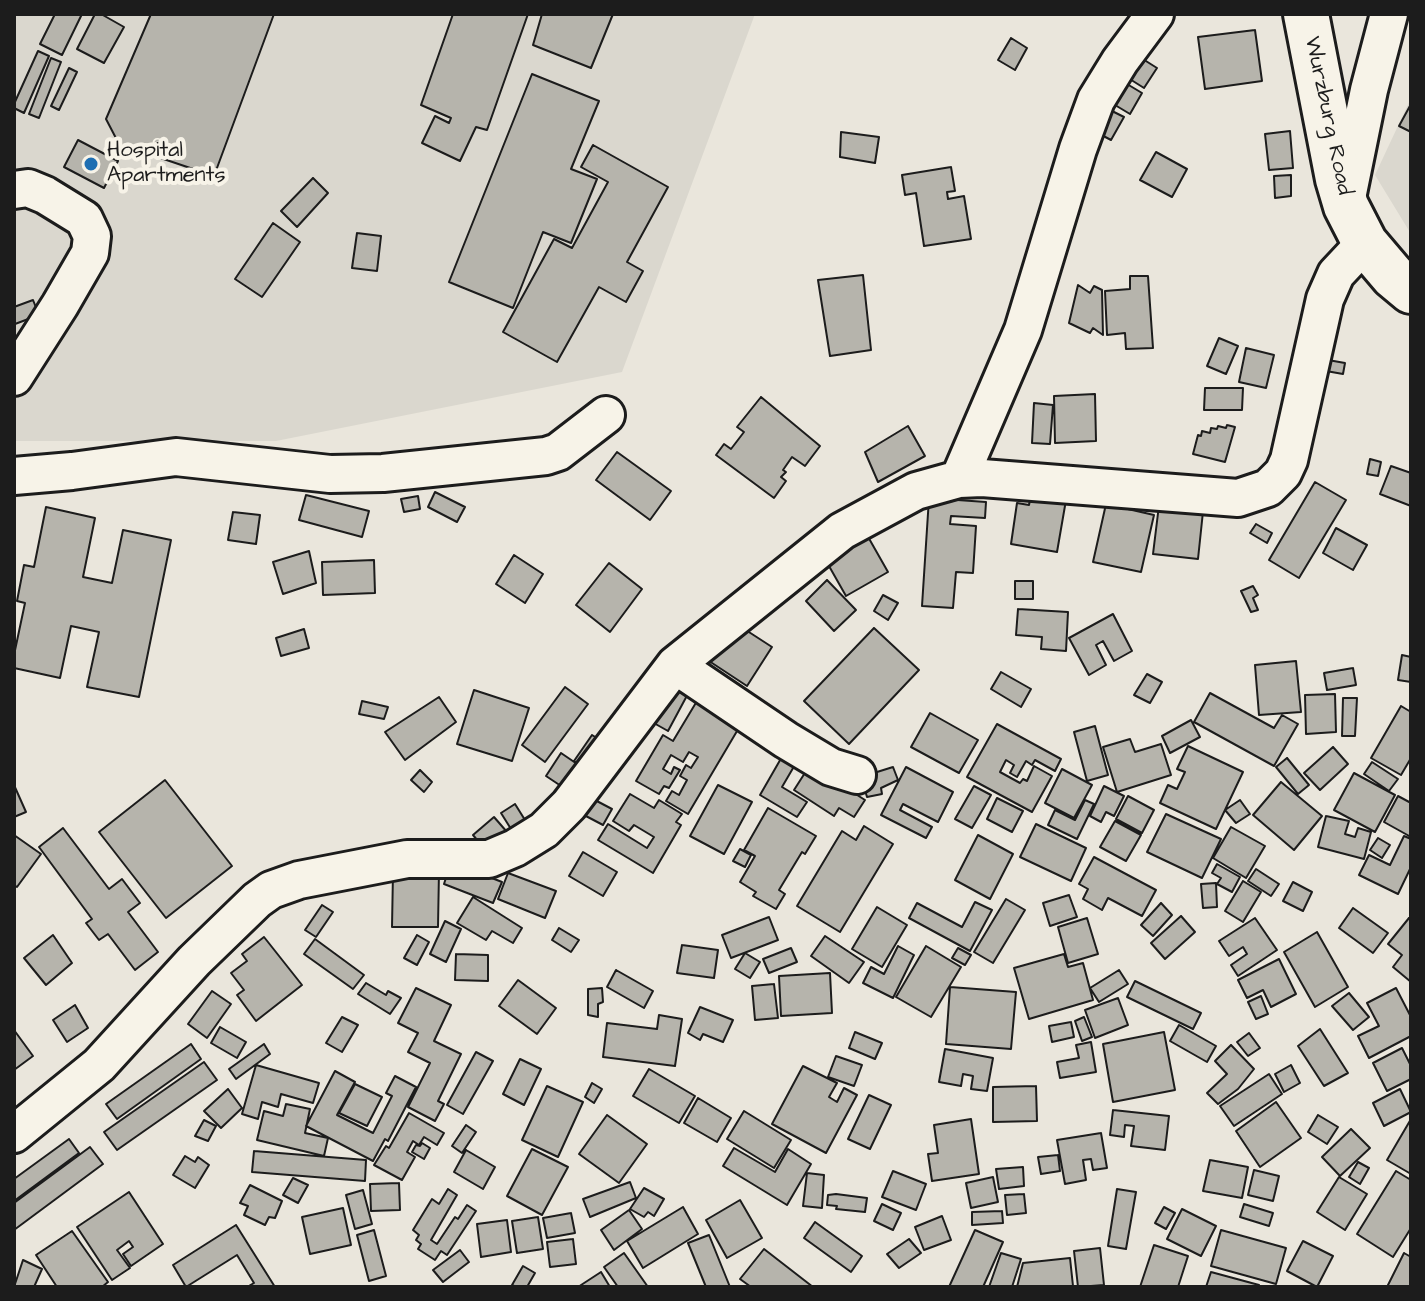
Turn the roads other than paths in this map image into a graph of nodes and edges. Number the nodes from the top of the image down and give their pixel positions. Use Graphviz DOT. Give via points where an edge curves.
graph roads {
  1 [pos="1155,14"];
  2 [pos="1306,14"];
  3 [pos="1389,14"];
  4 [pos="14,190"];
  5 [pos="1355,225"];
  6 [pos="1411,291"];
  7 [pos="14,377"];
  8 [pos="606,415"];
  9 [pos="14,476"];
  10 [pos="959,479"];
  11 [pos="675,665"];
  12 [pos="857,775"];
  13 [pos="14,1134"];
  1 -- 10 [label="street" via="1096,100 1023,330"];
  2 -- 5 [label="main road, Wurzburg Road" via="1338,179"];
  3 -- 5 [label="street" via="1369,90"];
  4 -- 7 [label="street" via="28,188 45,195 84,219 92,236 90,253"];
  5 -- 6 [label="main road, Wurzburg Road" via="1393,276"];
  5 -- 10 [label="street" via="1325,299 1289,460 1268,488 1238,498"];
  8 -- 9 [label="street" via="546,456 383,473 330,474 176,457"];
  10 -- 11 [label="street" via="916,491 842,531"];
  11 -- 12 [label="street" via="786,740 831,767"];
  11 -- 13 [label="street" via="569,805 544,830 489,859 407,859 271,890 194,961 99,1065"];
}
